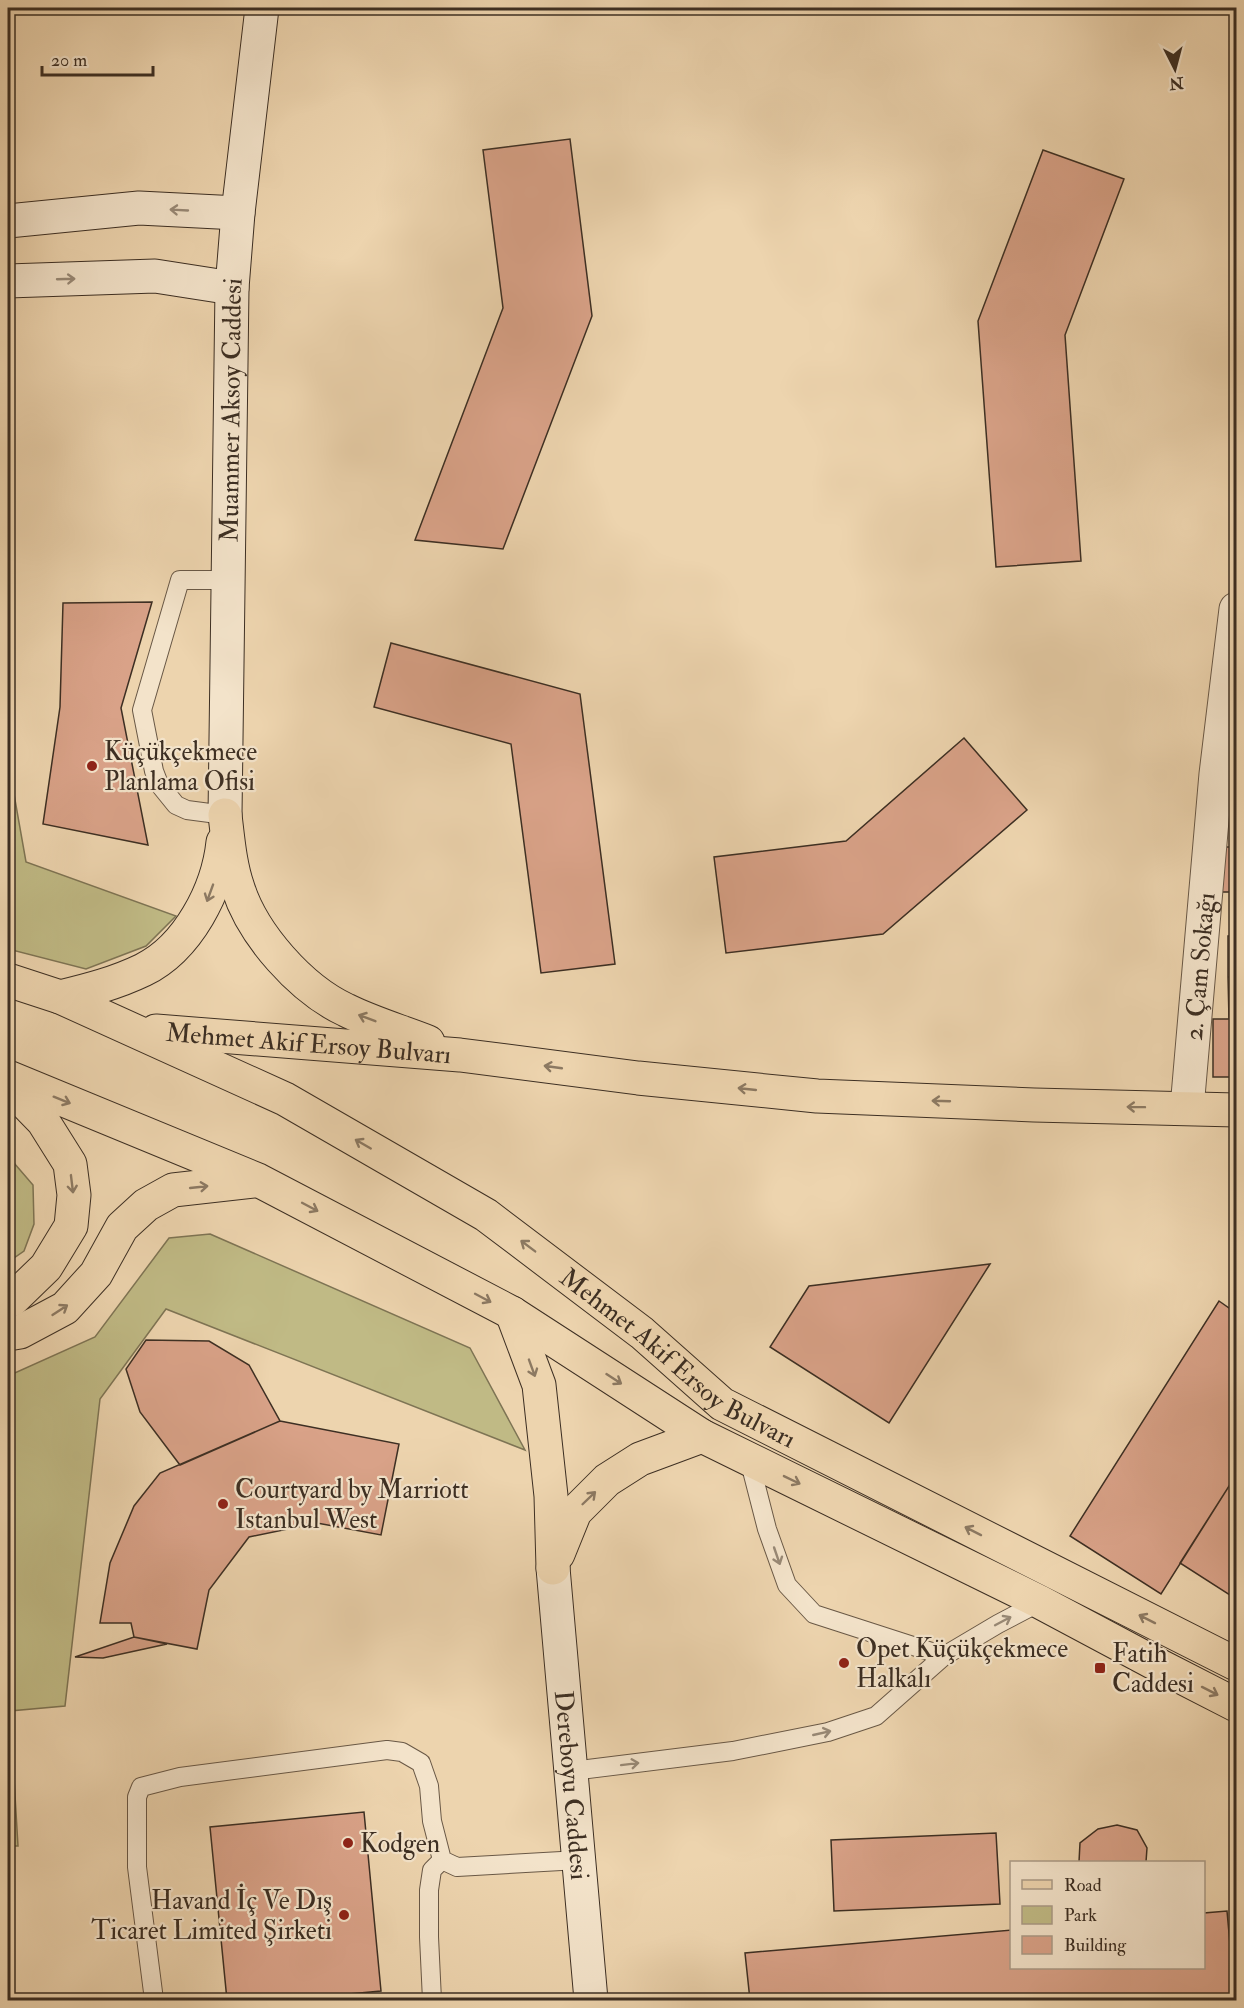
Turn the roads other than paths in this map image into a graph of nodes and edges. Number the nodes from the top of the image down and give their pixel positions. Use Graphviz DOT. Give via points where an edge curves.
graph roads {
  1 [pos="262,8"];
  2 [pos="238,213"];
  3 [pos="8,221"];
  4 [pos="8,280"];
  5 [pos="232,288"];
  6 [pos="227,580"];
  7 [pos="1236,609"];
  8 [pos="225,816"];
  9 [pos="8,980"];
  10 [pos="60,997"];
  11 [pos="133,1029"];
  12 [pos="460,1054"];
  13 [pos="8,1077"];
  14 [pos="8,1085"];
  15 [pos="1187,1108"];
  16 [pos="1236,1110"];
  17 [pos="258,1180"];
  18 [pos="8,1301"];
  19 [pos="512,1313"];
  20 [pos="8,1334"];
  21 [pos="702,1436"];
  22 [pos="749,1459"];
  23 [pos="553,1568"];
  24 [pos="1040,1602"];
  25 [pos="944,1656"];
  26 [pos="1236,1664"];
  27 [pos="1236,1705"];
  28 [pos="572,1771"];
  29 [pos="441,1860"];
  30 [pos="579,1860"];
  31 [pos="154,2001"];
  32 [pos="432,2001"];
  33 [pos="591,2001"];
  1 -- 2 [label="main road, Muammer Aksoy Caddesi"];
  2 -- 3 [label="main road, one-way" via="140,208"];
  2 -- 5 [label="main road, Muammer Aksoy Caddesi"];
  4 -- 5 [label="main road, one-way" via="155,276"];
  5 -- 6 [label="main road, Muammer Aksoy Caddesi"];
  6 -- 8 [label="main road, Muammer Aksoy Caddesi"];
  6 -- 8 [label="lane" via="180,580 142,710 154,771 167,796 187,810"];
  7 -- 15 [label="main road, 2. Çam Sokağı" via="1216,774"];
  8 -- 10 [label="main road, one-way" via="222,847 205,906 168,952 145,969 106,986"];
  12 -- 8 [label="main road, one-way" via="344,1010 301,980 275,953 252,920 238,889"];
  9 -- 10 [label="main road, Mehmet Akif Ersoy Bulvarı"];
  10 -- 11 [label="main road, Mehmet Akif Ersoy Bulvarı"];
  11 -- 12 [label="main road, Mehmet Akif Ersoy Bulvarı"];
  26 -- 11 [label="main road, Mehmet Akif Ersoy Bulvarı, one-way" via="722,1404 642,1332 486,1215 285,1099"];
  15 -- 12 [label="main road, Mehmet Akif Ersoy Bulvarı, one-way" via="817,1096 638,1078"];
  13 -- 17 [label="main road, one-way"];
  14 -- 18 [label="main road, one-way" via="43,1121 70,1164 74,1195 71,1226 46,1267"];
  15 -- 16 [label="main road, Mehmet Akif Ersoy Bulvarı"];
  17 -- 19 [label="main road, one-way"];
  20 -- 17 [label="main road, one-way" via="20,1332 65,1308 96,1274 122,1227 146,1205 173,1190"];
  19 -- 21 [label="main road, one-way"];
  19 -- 23 [label="main road, one-way" via="539,1385 551,1496"];
  21 -- 22 [label="main road"];
  23 -- 21 [label="main road, one-way" via="575,1512 607,1480 640,1459"];
  22 -- 24 [label="main road, one-way"];
  22 -- 25 [label="lane, one-way" via="787,1585 814,1614"];
  23 -- 28 [label="main road, Dereboyu Caddesi"];
  25 -- 24 [label="lane, one-way"];
  24 -- 27 [label="main road, one-way"];
  28 -- 25 [label="lane, one-way" via="733,1751 828,1732 876,1716"];
  28 -- 30 [label="main road, Dereboyu Caddesi"];
  29 -- 30 [label="lane" via="457,1867"];
  29 -- 31 [label="lane" via="429,1786 421,1762 402,1752 387,1750 180,1777 141,1787 137,1797 137,1867"];
  29 -- 32 [label="lane" via="432,1870 429,1890"];
  30 -- 33 [label="main road, Dereboyu Caddesi"];
}
